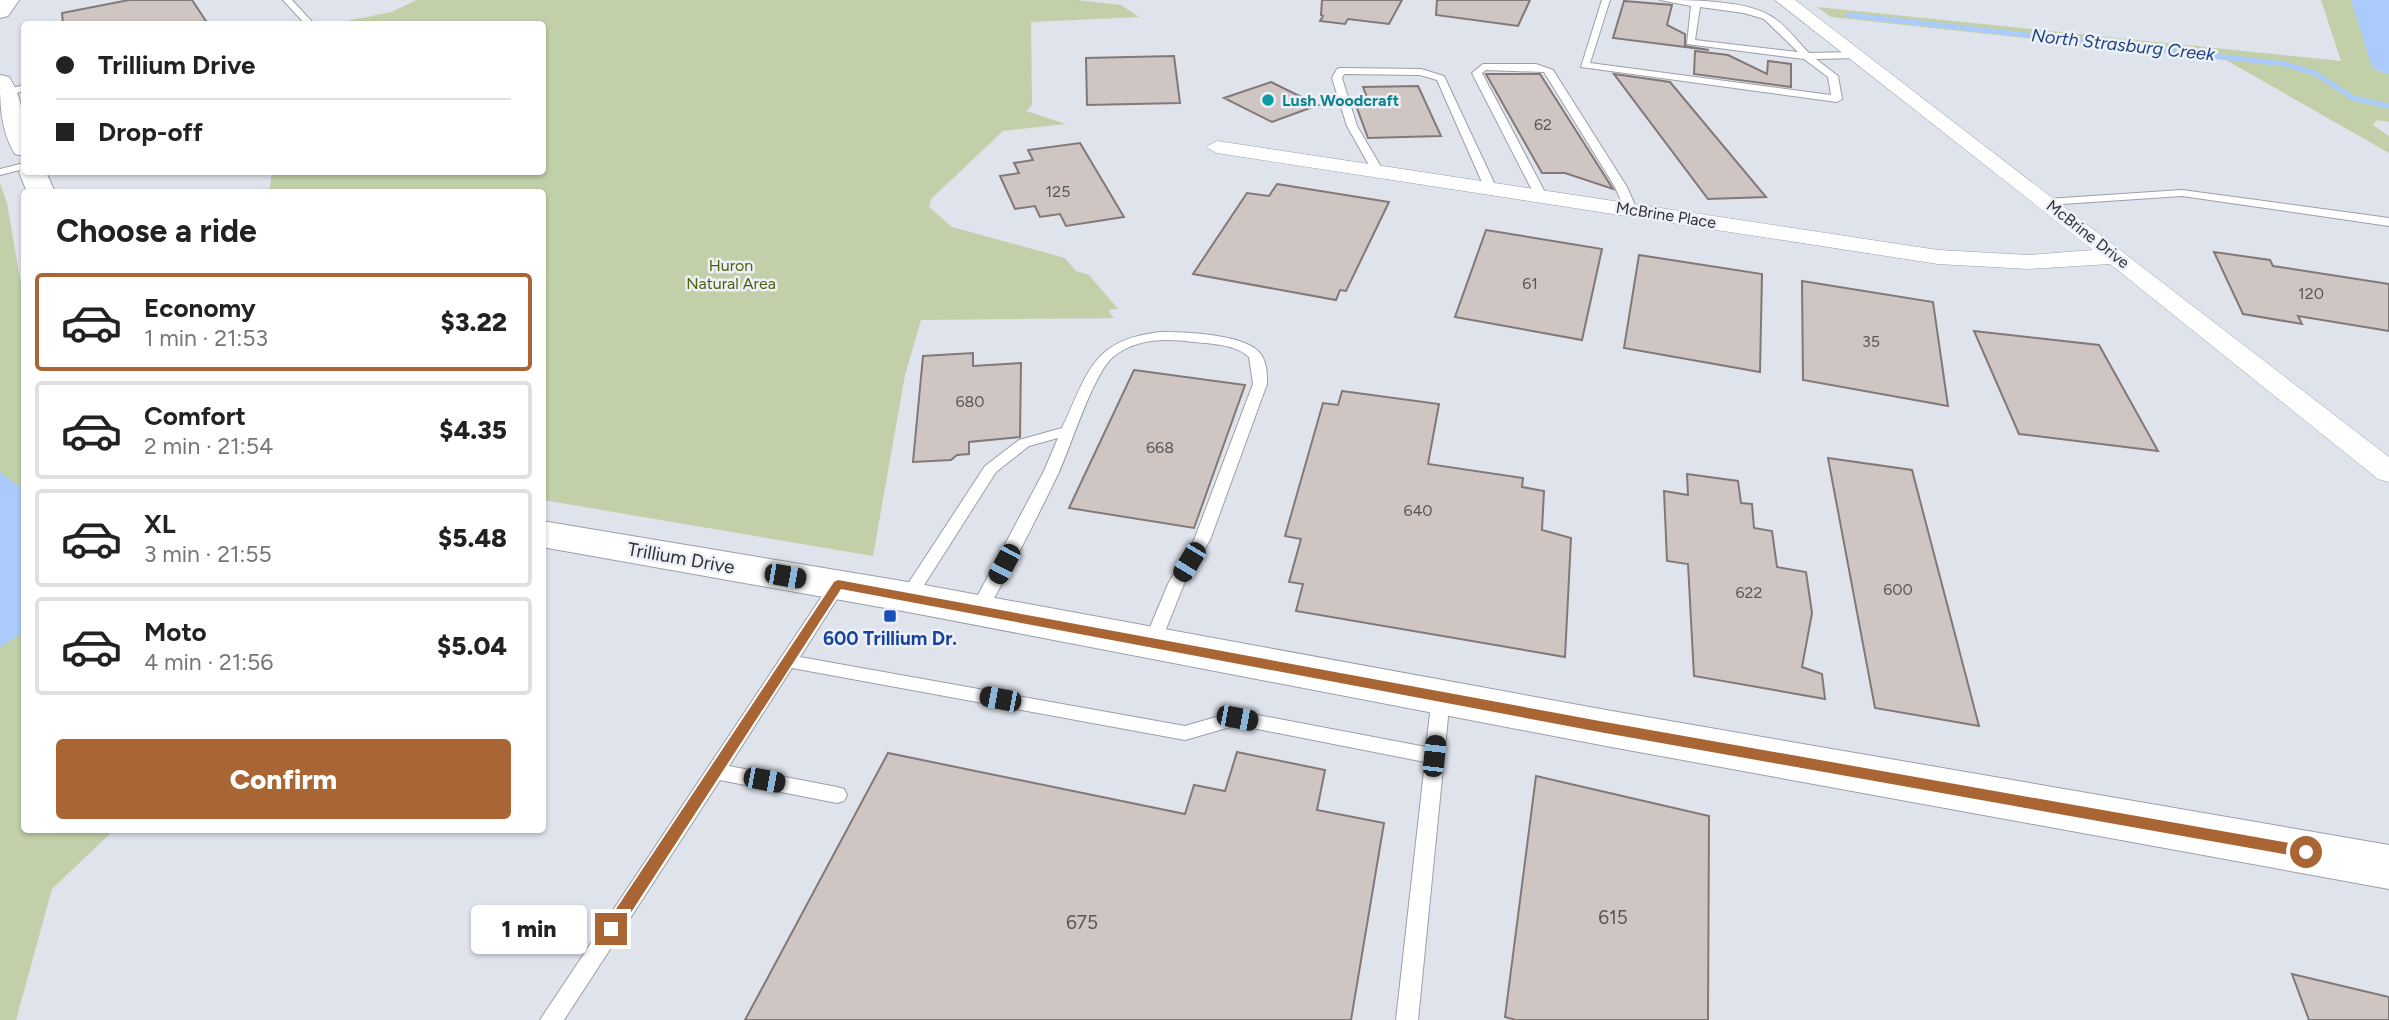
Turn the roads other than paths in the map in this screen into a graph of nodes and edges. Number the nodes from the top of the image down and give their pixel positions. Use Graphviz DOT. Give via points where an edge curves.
graph roads {
  1 [pos="287,0"];
  2 [pos="1606,0"];
  3 [pos="1664,0"];
  4 [pos="1784,0"];
  5 [pos="1696,4"];
  6 [pos="307,21"];
  7 [pos="1856,55"];
  8 [pos="1807,56"];
  9 [pos="13,96"];
  10 [pos="21,130"];
  11 [pos="1217,147"];
  12 [pos="21,167"];
  13 [pos="0,172"];
  14 [pos="1378,172"];
  15 [pos="1491,189"];
  16 [pos="1541,197"];
  17 [pos="2048,202"];
  18 [pos="1631,210"];
  19 [pos="2389,222"];
  20 [pos="2116,257"];
  21 [pos="1068,431"];
  22 [pos="2389,472"];
  23 [pos="546,535"];
  24 [pos="838,585"];
  25 [pos="908,597"];
  26 [pos="979,610"];
  27 [pos="1152,644"];
  28 [pos="788,661"];
  29 [pos="1441,697"];
  30 [pos="1434,756"];
  31 [pos="716,771"];
  32 [pos="837,795"];
  33 [pos="2389,867"];
  34 [pos="551,1020"];
  35 [pos="1408,1020"];
  1 -- 6 [label="lane"];
  2 -- 8 [label="lane" via="1584,65 1837,99 1833,76"];
  3 -- 5 [label="lane"];
  4 -- 7 [label="street, McBrine Drive"];
  5 -- 8 [label="lane" via="1767,17"];
  5 -- 8 [label="lane" via="1690,41"];
  7 -- 8 [label="lane"];
  7 -- 17 [label="street, McBrine Drive"];
  9 -- 10 [label="street"];
  11 -- 14 [label="street, McBrine Place"];
  12 -- 13 [label="lane"];
  14 -- 15 [label="street, McBrine Place"];
  14 -- 15 [label="lane" via="1352,126 1336,78 1340,71 1421,72 1441,78"];
  15 -- 16 [label="street, McBrine Place"];
  16 -- 18 [label="street, McBrine Place"];
  16 -- 18 [label="lane" via="1476,73 1483,67 1548,70"];
  17 -- 19 [label="lane" via="2182,193"];
  17 -- 20 [label="street, McBrine Drive"];
  18 -- 20 [label="street, McBrine Place" via="1938,257 2029,262"];
  20 -- 22 [label="street, McBrine Drive"];
  21 -- 25 [label="lane" via="1024,443 990,469"];
  21 -- 26 [label="lane"];
  21 -- 27 [label="lane" via="1106,355 1129,341 1157,335 1187,336 1237,345 1253,353 1260,366 1260,384 1202,540 1176,584"];
  23 -- 24 [label="street, Trillium Drive"];
  24 -- 25 [label="street, Trillium Drive"];
  24 -- 28 [label="lane"];
  25 -- 26 [label="street, Trillium Drive"];
  26 -- 27 [label="street, Trillium Drive"];
  27 -- 29 [label="street, Trillium Drive"];
  28 -- 30 [label="lane" via="1185,733 1237,718"];
  28 -- 31 [label="lane"];
  29 -- 30 [label="lane"];
  29 -- 33 [label="street, Trillium Drive"];
  30 -- 35 [label="lane"];
  31 -- 32 [label="lane"];
  31 -- 34 [label="lane"];
}
